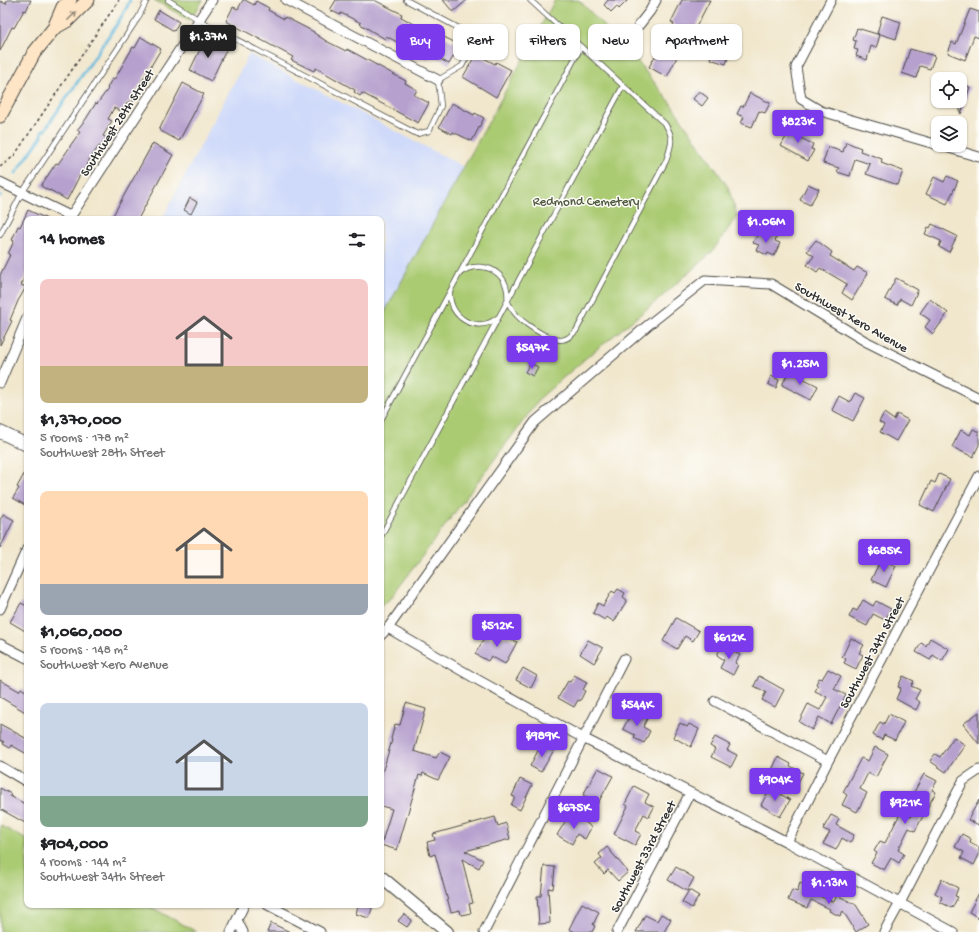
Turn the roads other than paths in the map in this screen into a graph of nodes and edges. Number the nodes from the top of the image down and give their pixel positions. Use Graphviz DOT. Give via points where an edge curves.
graph roads {
  1 [pos="70,0"];
  2 [pos="88,0"];
  3 [pos="147,0"];
  4 [pos="168,0"];
  5 [pos="212,0"];
  6 [pos="286,0"];
  7 [pos="406,0"];
  8 [pos="530,0"];
  9 [pos="656,0"];
  10 [pos="831,0"];
  11 [pos="199,20"];
  12 [pos="640,24"];
  13 [pos="54,28"];
  14 [pos="581,47"];
  15 [pos="438,80"];
  16 [pos="623,86"];
  17 [pos="0,116"];
  18 [pos="931,143"];
  19 [pos="962,152"];
  20 [pos="979,157"];
  21 [pos="0,182"];
  22 [pos="22,192"];
  23 [pos="65,216"];
  24 [pos="70,216"];
  25 [pos="0,235"];
  26 [pos="459,274"];
  27 [pos="450,291"];
  28 [pos="508,301"];
  29 [pos="499,316"];
  30 [pos="24,325"];
  31 [pos="0,383"];
  32 [pos="979,398"];
  33 [pos="384,414"];
  34 [pos="0,432"];
  35 [pos="24,444"];
  36 [pos="979,476"];
  37 [pos="384,530"];
  38 [pos="24,556"];
  39 [pos="0,609"];
  40 [pos="388,628"];
  41 [pos="384,632"];
  42 [pos="0,644"];
  43 [pos="24,656"];
  44 [pos="624,659"];
  45 [pos="715,701"];
  46 [pos="583,738"];
  47 [pos="828,760"];
  48 [pos="0,766"];
  49 [pos="979,770"];
  50 [pos="24,780"];
  51 [pos="690,793"];
  52 [pos="787,842"];
  53 [pos="384,880"];
  54 [pos="900,903"];
  55 [pos="243,908"];
  56 [pos="274,908"];
  57 [pos="237,920"];
  58 [pos="231,932"];
  59 [pos="243,932"];
  60 [pos="320,932"];
  61 [pos="446,932"];
  62 [pos="484,932"];
  63 [pos="617,932"];
  64 [pos="884,932"];
  65 [pos="953,932"];
  1 -- 13 [label="main road" via="63,7"];
  13 -- 2 [label="main road, one-way" via="68,20"];
  3 -- 22 [label="lane" via="134,24"];
  4 -- 11 [label="lane"];
  5 -- 11 [label="street, Southwest 28th Street"];
  6 -- 15 [label="street"];
  7 -- 15 [label="lane" via="468,33 473,45 462,66"];
  8 -- 14 [label="lane"];
  9 -- 12 [label="street"];
  10 -- 18 [label="street" via="796,67 801,99 821,111"];
  11 -- 15 [label="lane" via="417,134 429,132 442,106"];
  11 -- 24 [label="street, Southwest 28th Street"];
  13 -- 17 [label="main road" via="34,53"];
  14 -- 16 [label="lane"];
  14 -- 26 [label="lane"];
  16 -- 28 [label="lane"];
  16 -- 28 [label="lane" via="665,124 672,138 671,147 580,324 569,338 561,340 550,337 523,321 515,314"];
  19 -- 20 [label="street"];
  21 -- 22 [label="street"];
  22 -- 23 [label="street"];
  22 -- 25 [label="lane"];
  26 -- 27 [label="lane"];
  26 -- 28 [label="lane" via="474,267 487,267 493,270 506,284"];
  27 -- 29 [label="lane" via="452,307 465,321 471,324 484,324"];
  27 -- 33 [label="lane"];
  28 -- 29 [label="lane"];
  29 -- 37 [label="lane"];
  30 -- 31 [label="street"];
  32 -- 40 [label="street, Southwest Xero Avenue" via="866,341 771,284 705,280 535,422"];
  34 -- 35 [label="street"];
  36 -- 47 [label="street, Southwest 34th Street"];
  38 -- 39 [label="street"];
  40 -- 41 [label="street"];
  40 -- 46 [label="street"];
  42 -- 43 [label="street"];
  44 -- 46 [label="street"];
  45 -- 47 [label="street"];
  46 -- 51 [label="street"];
  46 -- 62 [label="street"];
  47 -- 52 [label="street, Southwest 34th Street"];
  48 -- 50 [label="street"];
  49 -- 54 [label="street" via="963,781"];
  51 -- 52 [label="street"];
  51 -- 63 [label="street, Southwest 33rd Street"];
  52 -- 54 [label="street"];
  53 -- 61 [label="street"];
  54 -- 64 [label="street"];
  54 -- 65 [label="street"];
  55 -- 57 [label="street"];
  56 -- 60 [label="street"];
  57 -- 58 [label="street"];
  57 -- 59 [label="street"];
}
